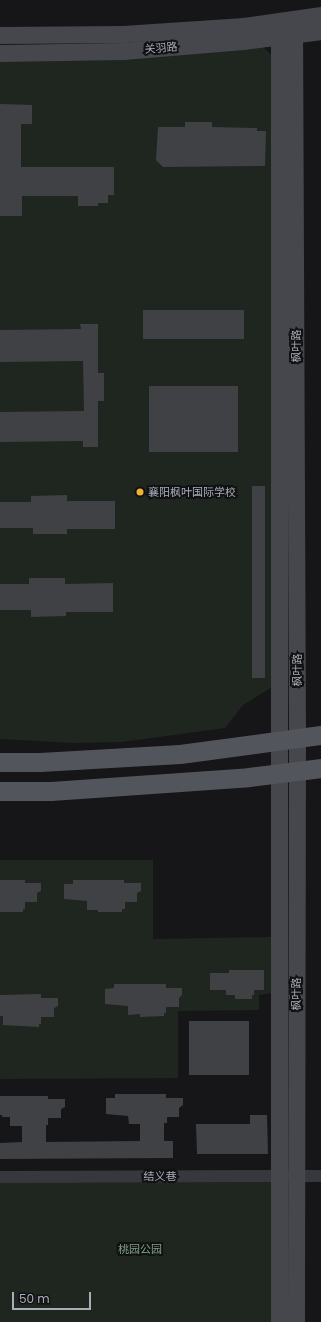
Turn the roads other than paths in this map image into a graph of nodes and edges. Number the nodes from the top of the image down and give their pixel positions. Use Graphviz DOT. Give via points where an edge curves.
graph roads {
  1 [pos="321,15"];
  2 [pos="287,27"];
  3 [pos="321,31"];
  4 [pos="0,35"];
  5 [pos="0,53"];
  6 [pos="321,735"];
  7 [pos="288,739"];
  8 [pos="0,762"];
  9 [pos="321,768"];
  10 [pos="288,772"];
  11 [pos="0,791"];
  12 [pos="288,1176"];
  13 [pos="321,1176"];
  14 [pos="0,1177"];
  15 [pos="279,1322"];
  16 [pos="296,1322"];
  1 -- 2 [label="street, 关羽路"];
  2 -- 3 [label="street, 关羽路"];
  2 -- 4 [label="street, 关羽路" via="244,26 123,34"];
  2 -- 5 [label="street, 关羽路" via="243,41 123,51"];
  2 -- 7 [label="street, 枫叶路"];
  6 -- 7 [label="main road"];
  7 -- 8 [label="main road" via="180,754"];
  7 -- 10 [label="street, 枫叶路"];
  9 -- 10 [label="main road"];
  10 -- 11 [label="main road" via="51,791"];
  10 -- 12 [label="street, 枫叶路"];
  12 -- 13 [label="street, 结义巷"];
  12 -- 14 [label="street, 结义巷"];
  12 -- 15 [label="street, 枫叶路"];
  12 -- 16 [label="street, 枫叶路"];
}
